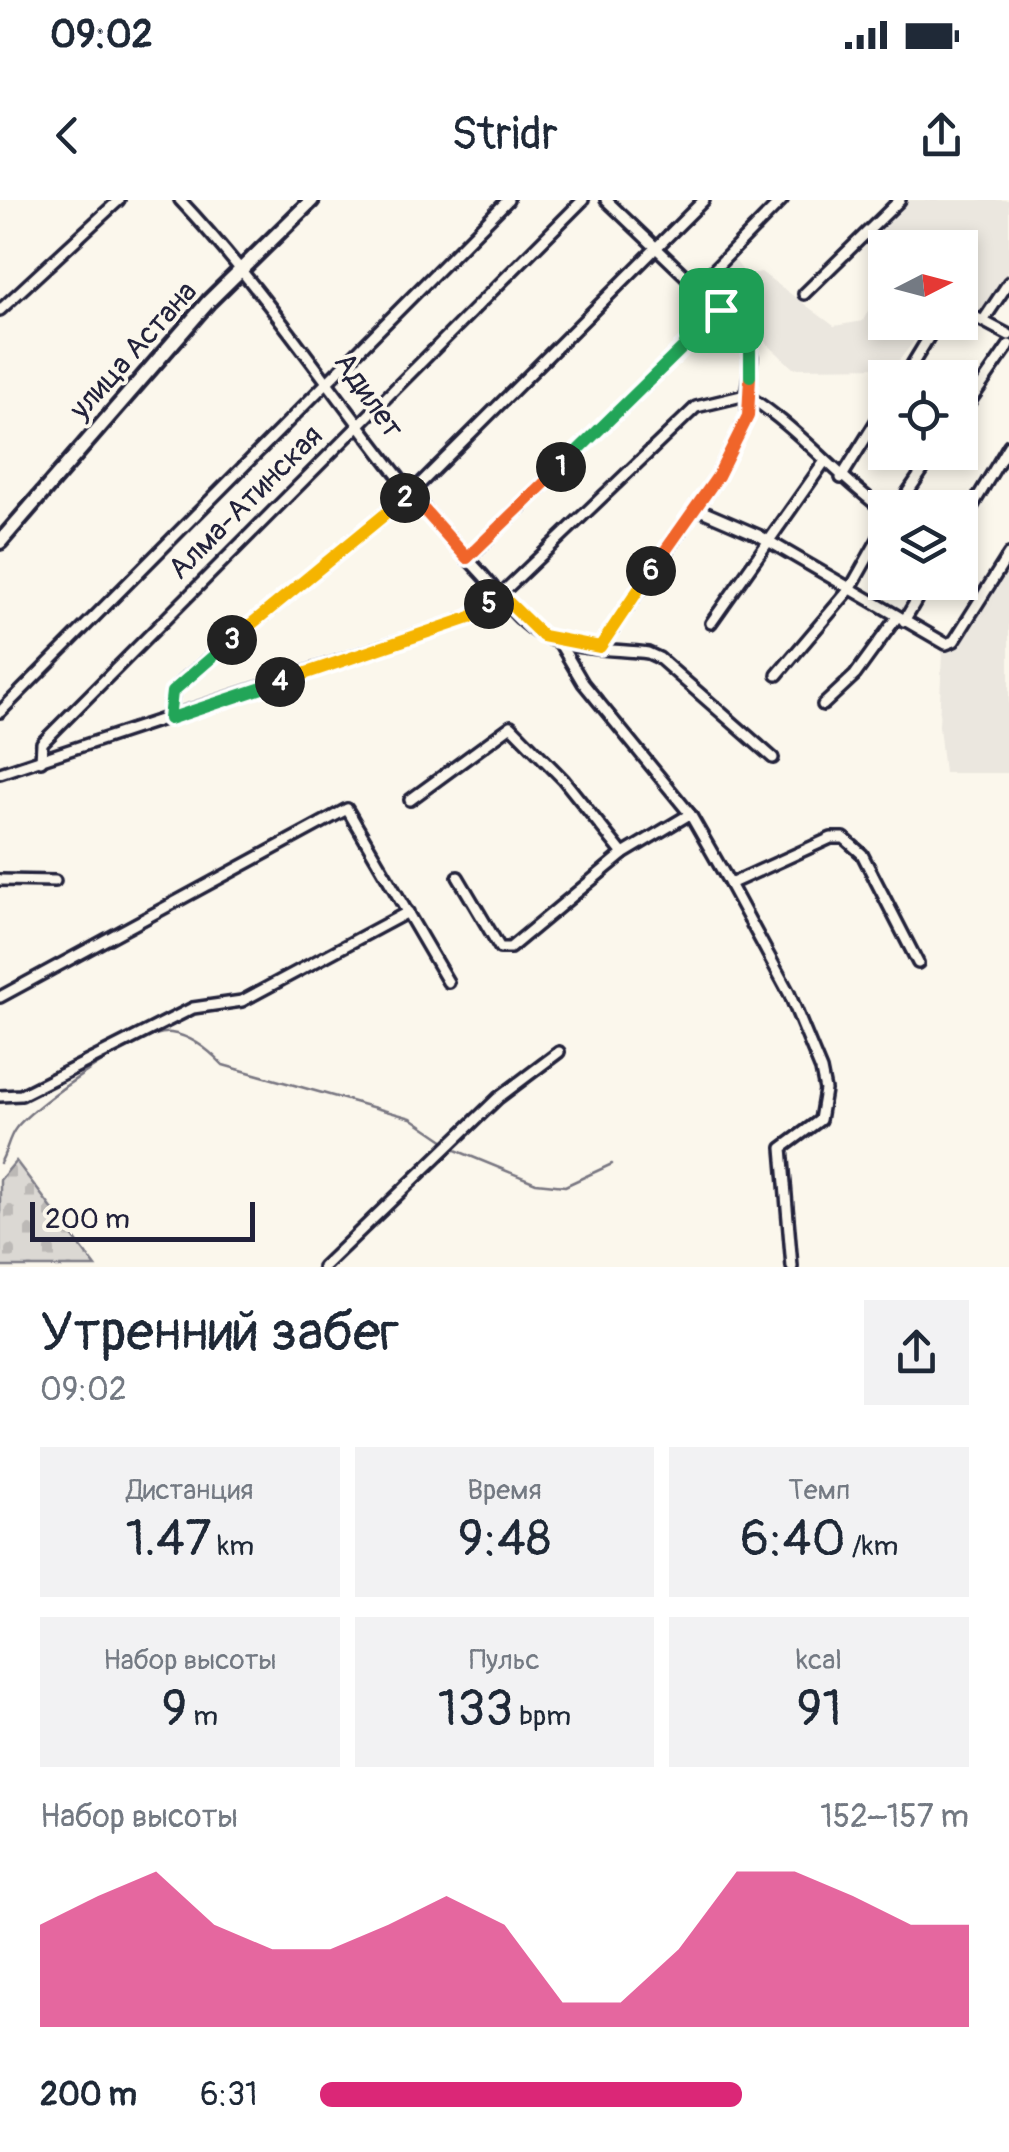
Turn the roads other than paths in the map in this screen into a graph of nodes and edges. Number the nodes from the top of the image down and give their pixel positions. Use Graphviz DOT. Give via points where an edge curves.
graph roads {
  1 [pos="119,200"];
  2 [pos="180,200"];
  3 [pos="312,200"];
  4 [pos="508,200"];
  5 [pos="584,200"];
  6 [pos="606,200"];
  7 [pos="704,200"];
  8 [pos="782,200"];
  9 [pos="900,200"];
  10 [pos="656,248"];
  11 [pos="243,267"];
  12 [pos="1009,282"];
  13 [pos="697,287"];
  14 [pos="804,294"];
  15 [pos="0,310"];
  16 [pos="721,310"];
  17 [pos="978,318"];
  18 [pos="983,321"];
  19 [pos="1009,335"];
  20 [pos="1009,345"];
  21 [pos="330,381"];
  22 [pos="978,390"];
  23 [pos="746,395"];
  24 [pos="358,424"];
  25 [pos="868,434"];
  26 [pos="1009,445"];
  27 [pos="824,461"];
  28 [pos="841,478"];
  29 [pos="410,494"];
  30 [pos="978,497"];
  31 [pos="868,498"];
  32 [pos="695,508"];
  33 [pos="769,541"];
  34 [pos="0,542"];
  35 [pos="1009,554"];
  36 [pos="868,557"];
  37 [pos="467,558"];
  38 [pos="850,589"];
  39 [pos="500,594"];
  40 [pos="914,600"];
  41 [pos="900,619"];
  42 [pos="711,623"];
  43 [pos="558,642"];
  44 [pos="600,647"];
  45 [pos="778,675"];
  46 [pos="823,706"];
  47 [pos="0,712"];
  48 [pos="169,719"];
  49 [pos="773,758"];
  50 [pos="41,761"];
  51 [pos="0,773"];
  52 [pos="410,800"];
  53 [pos="690,814"];
  54 [pos="623,854"];
  55 [pos="458,878"];
  56 [pos="0,880"];
  57 [pos="56,881"];
  58 [pos="730,884"];
  59 [pos="408,912"];
  60 [pos="918,964"];
  61 [pos="448,982"];
  62 [pos="0,997"];
  63 [pos="558,1052"];
  64 [pos="0,1096"];
  65 [pos="323,1267"];
  66 [pos="792,1267"];
  1 -- 15 [label="street"];
  2 -- 11 [label="street, Адилет"];
  3 -- 11 [label="main road, улица Астана"];
  4 -- 21 [label="street"];
  5 -- 24 [label="street, Алма-Атинская"];
  6 -- 10 [label="street"];
  7 -- 10 [label="street"];
  8 -- 13 [label="street"];
  9 -- 14 [label="street"];
  10 -- 13 [label="street"];
  10 -- 29 [label="street"];
  11 -- 21 [label="street, Адилет"];
  11 -- 34 [label="main road, улица Астана"];
  12 -- 18 [label="street"];
  13 -- 16 [label="street"];
  16 -- 23 [label="street" via="750,342"];
  16 -- 37 [label="street"];
  17 -- 18 [label="street"];
  18 -- 19 [label="street"];
  20 -- 22 [label="street"];
  21 -- 24 [label="street, Адилет"];
  21 -- 47 [label="street"];
  23 -- 27 [label="street" via="799,432"];
  23 -- 32 [label="street" via="748,416"];
  23 -- 39 [label="street" via="696,407"];
  24 -- 29 [label="street, Адилет"];
  24 -- 50 [label="street, Алма-Атинская" via="42,743"];
  25 -- 28 [label="street"];
  26 -- 30 [label="street"];
  27 -- 28 [label="street"];
  27 -- 33 [label="street"];
  28 -- 31 [label="street"];
  29 -- 37 [label="street, Адилет"];
  29 -- 48 [label="street" via="184,680 172,692"];
  32 -- 33 [label="street"];
  32 -- 44 [label="street"];
  33 -- 38 [label="street"];
  33 -- 42 [label="street"];
  35 -- 41 [label="street" via="954,641 939,642"];
  36 -- 38 [label="street"];
  37 -- 39 [label="street, Адилет"];
  38 -- 41 [label="street"];
  38 -- 45 [label="street"];
  39 -- 43 [label="street, Адилет" via="529,626"];
  39 -- 48 [label="street" via="469,618"];
  40 -- 41 [label="street"];
  41 -- 46 [label="street"];
  43 -- 44 [label="street, Адилет"];
  43 -- 53 [label="street"];
  44 -- 49 [label="street, Адилет" via="658,658"];
  48 -- 50 [label="street"];
  50 -- 51 [label="street"];
  52 -- 54 [label="street" via="511,726"];
  53 -- 54 [label="street"];
  53 -- 58 [label="street"];
  54 -- 55 [label="street" via="510,948 500,948"];
  56 -- 57 [label="street"];
  58 -- 60 [label="street" via="844,838 862,854"];
  58 -- 66 [label="street" via="788,994 825,1084 820,1120 782,1148"];
  59 -- 61 [label="street"];
  59 -- 62 [label="street" via="348,809"];
  59 -- 64 [label="street" via="242,1001 193,1008 21,1095"];
  63 -- 65 [label="street" via="498,1098"];
}
